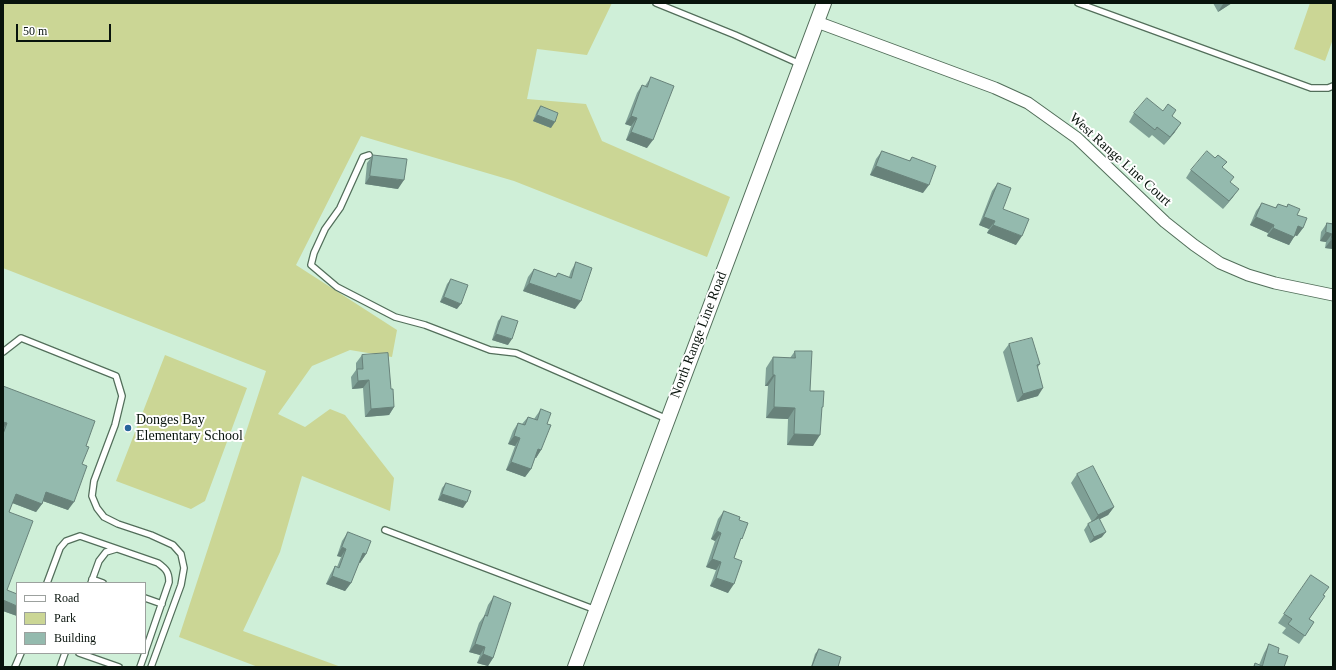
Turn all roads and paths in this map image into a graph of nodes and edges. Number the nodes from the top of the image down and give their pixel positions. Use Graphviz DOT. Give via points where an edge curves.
graph roads {
  1 [pos="656,3"];
  2 [pos="824,3"];
  3 [pos="1078,3"];
  4 [pos="817,22"];
  5 [pos="801,64"];
  6 [pos="1333,86"];
  7 [pos="369,154"];
  8 [pos="1333,295"];
  9 [pos="3,352"];
  10 [pos="668,419"];
  11 [pos="385,530"];
  12 [pos="117,549"];
  13 [pos="91,581"];
  14 [pos="47,582"];
  15 [pos="146,598"];
  16 [pos="162,604"];
  17 [pos="596,610"];
  18 [pos="148,635"];
  19 [pos="146,646"];
  20 [pos="21,654"];
  21 [pos="65,654"];
  22 [pos="82,654"];
  23 [pos="144,654"];
  24 [pos="15,667"];
  25 [pos="60,667"];
  26 [pos="119,667"];
  27 [pos="140,667"];
  28 [pos="151,667"];
  29 [pos="575,667"];
  1 -- 5 [label="lane"];
  2 -- 4 [label="street, North Range Line Road"];
  3 -- 6 [label="lane" via="1311,88"];
  4 -- 5 [label="street, North Range Line Road"];
  4 -- 8 [label="street, West Range Line Court" via="995,88 1028,103 1077,138 1165,222 1220,263 1275,283"];
  5 -- 10 [label="street, North Range Line Road"];
  7 -- 10 [label="lane" via="363,157 340,208 325,229 311,265 337,287 395,317 425,325 490,350 516,353"];
  9 -- 28 [label="lane" via="21,338 116,376 122,396 115,425 94,481 92,496 104,517 173,545 181,554 184,568 181,585"];
  10 -- 17 [label="street, North Range Line Road"];
  11 -- 17 [label="lane"];
  12 -- 13 [label="lane" via="106,552 99,561"];
  12 -- 14 [label="lane" via="80,536 66,541 60,548"];
  12 -- 16 [label="lane" via="158,563 165,568 169,574 169,582"];
  15 -- 16 [label="lane"];
  16 -- 18 [label="lane"];
  17 -- 29 [label="street, North Range Line Road"];
  18 -- 19 [label="lane"];
  20 -- 24 [label="lane"];
  21 -- 25 [label="lane"];
  22 -- 26 [label="lane"];
  23 -- 27 [label="lane"];
}
